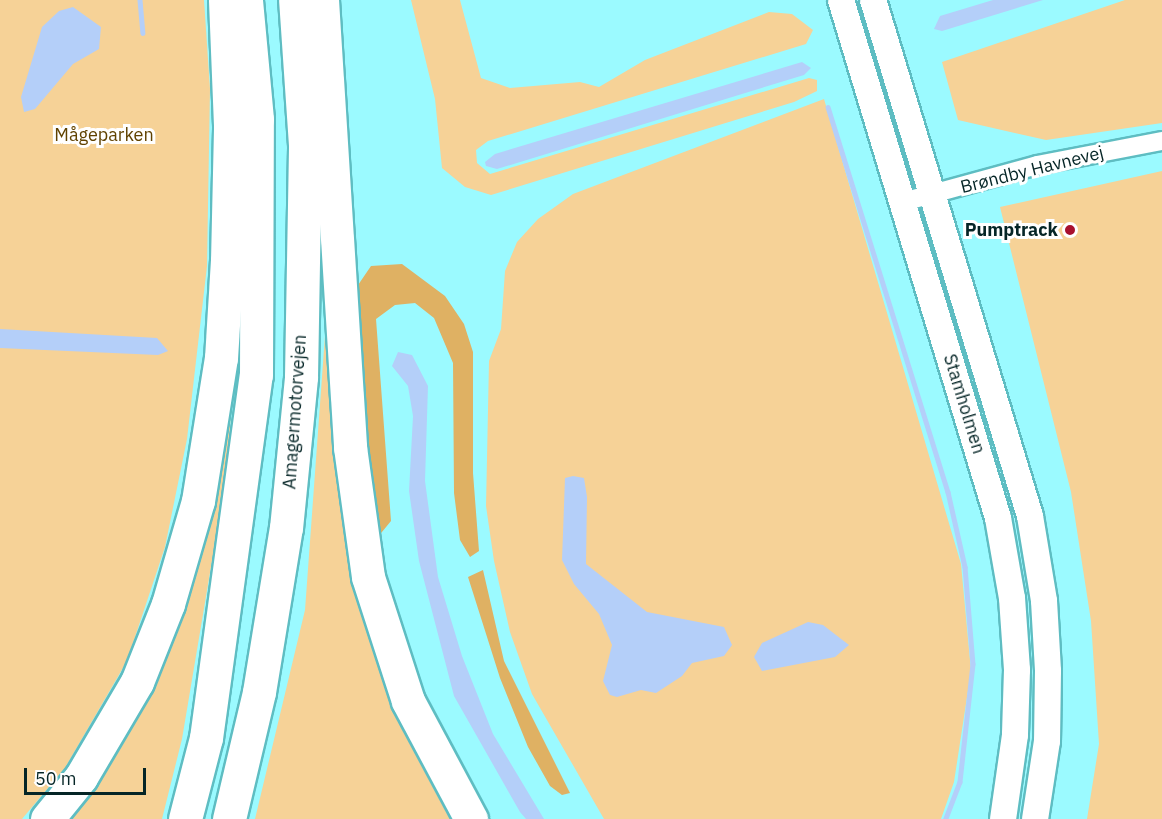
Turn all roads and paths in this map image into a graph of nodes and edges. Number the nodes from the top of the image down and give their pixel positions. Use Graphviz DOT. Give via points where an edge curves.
graph roads {
  1 [pos="225,0"];
  2 [pos="246,0"];
  3 [pos="295,0"];
  4 [pos="322,0"];
  5 [pos="841,0"];
  6 [pos="873,0"];
  7 [pos="1162,141"];
  8 [pos="933,194"];
  9 [pos="903,202"];
  10 [pos="46,819"];
  11 [pos="185,819"];
  12 [pos="229,819"];
  13 [pos="471,819"];
  14 [pos="1003,819"];
  15 [pos="1035,819"];
  1 -- 10 [label="highway" via="230,125 227,261 221,358 198,501 168,604 137,682 81,777"];
  2 -- 11 [label="highway" via="257,119 256,375 206,738"];
  3 -- 12 [label="highway, Amagermotorvejen" via="305,145 301,376 286,528 259,692"];
  4 -- 13 [label="highway" via="350,447 366,566 408,701"];
  5 -- 9 [label="street, Stamholmen"];
  6 -- 8 [label="street, Stamholmen"];
  7 -- 8 [label="street, Brøndby Havnevej" via="1037,165"];
  8 -- 9 [label="street, Brøndby Havnevej"];
  8 -- 15 [label="street, Stamholmen" via="1030,516 1044,601 1047,741"];
  9 -- 14 [label="street, Stamholmen" via="998,518 1012,598 1015,735"];
}
